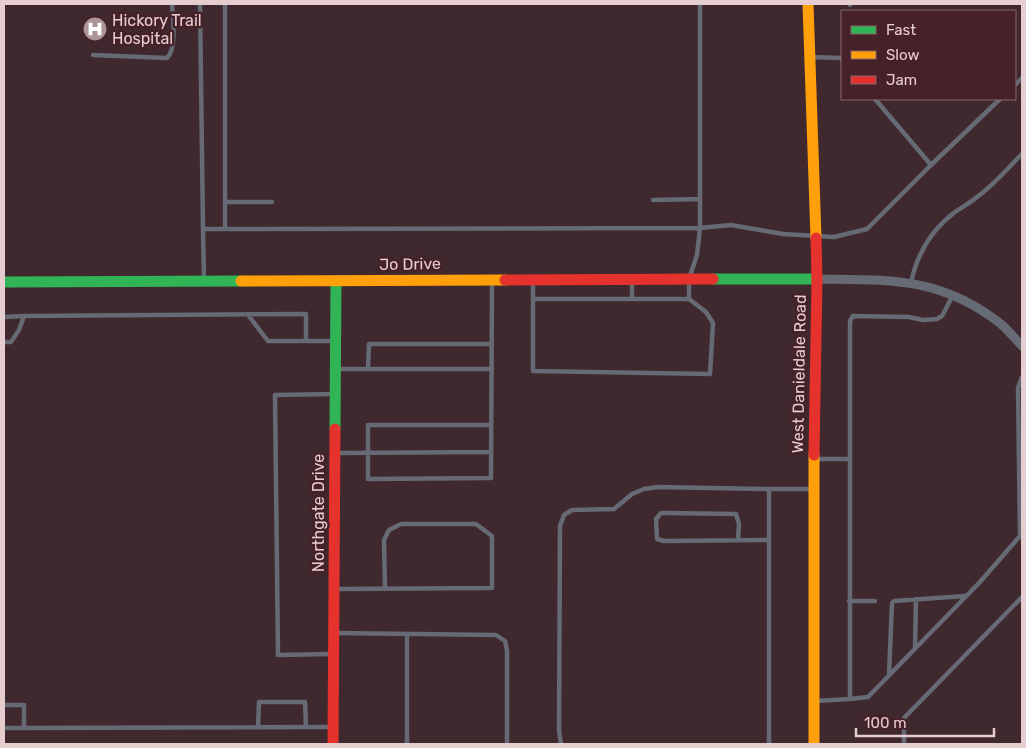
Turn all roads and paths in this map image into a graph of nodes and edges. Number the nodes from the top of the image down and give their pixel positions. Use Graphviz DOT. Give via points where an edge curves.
graph roads {
  1 [pos="172,4"];
  2 [pos="200,4"];
  3 [pos="225,4"];
  4 [pos="700,4"];
  5 [pos="808,4"];
  6 [pos="93,55"];
  7 [pos="808,57"];
  8 [pos="841,58"];
  9 [pos="876,100"];
  10 [pos="999,100"];
  11 [pos="1022,154"];
  12 [pos="931,165"];
  13 [pos="700,199"];
  14 [pos="653,200"];
  15 [pos="225,202"];
  16 [pos="272,202"];
  17 [pos="700,228"];
  18 [pos="203,229"];
  19 [pos="225,229"];
  20 [pos="815,235"];
  21 [pos="689,279"];
  22 [pos="817,279"];
  23 [pos="492,280"];
  24 [pos="532,280"];
  25 [pos="632,280"];
  26 [pos="4,282"];
  27 [pos="204,282"];
  28 [pos="336,282"];
  29 [pos="911,283"];
  30 [pos="953,295"];
  31 [pos="533,299"];
  32 [pos="632,299"];
  33 [pos="689,299"];
  34 [pos="248,315"];
  35 [pos="24,316"];
  36 [pos="4,317"];
  37 [pos="306,341"];
  38 [pos="336,341"];
  39 [pos="4,342"];
  40 [pos="492,344"];
  41 [pos="1022,346"];
  42 [pos="335,369"];
  43 [pos="368,369"];
  44 [pos="492,369"];
  45 [pos="1022,377"];
  46 [pos="335,394"];
  47 [pos="491,425"];
  48 [pos="491,452"];
  49 [pos="335,454"];
  50 [pos="368,454"];
  51 [pos="814,458"];
  52 [pos="849,458"];
  53 [pos="770,489"];
  54 [pos="814,490"];
  55 [pos="738,540"];
  56 [pos="768,540"];
  57 [pos="334,589"];
  58 [pos="385,589"];
  59 [pos="966,596"];
  60 [pos="1022,597"];
  61 [pos="916,599"];
  62 [pos="849,601"];
  63 [pos="874,601"];
  64 [pos="334,633"];
  65 [pos="407,634"];
  66 [pos="915,648"];
  67 [pos="334,654"];
  68 [pos="889,675"];
  69 [pos="850,699"];
  70 [pos="814,701"];
  71 [pos="4,705"];
  72 [pos="258,727"];
  73 [pos="306,727"];
  74 [pos="333,727"];
  75 [pos="4,728"];
  76 [pos="24,728"];
  77 [pos="333,744"];
  78 [pos="407,744"];
  79 [pos="507,744"];
  80 [pos="561,744"];
  81 [pos="769,744"];
  82 [pos="814,744"];
  83 [pos="904,744"];
  1 -- 6 [label="lane" via="173,47 167,58"];
  2 -- 18 [label="lane"];
  3 -- 15 [label="lane"];
  4 -- 13 [label="lane"];
  5 -- 7 [label="street, West Danieldale Road"];
  7 -- 8 [label="lane"];
  7 -- 20 [label="street, West Danieldale Road"];
  9 -- 12 [label="lane"];
  10 -- 12 [label="lane"];
  11 -- 29 [label="lane" via="978,196 941,224 921,250"];
  12 -- 20 [label="lane" via="867,229 834,236"];
  13 -- 14 [label="lane"];
  13 -- 17 [label="lane"];
  15 -- 16 [label="lane"];
  15 -- 19 [label="lane"];
  17 -- 19 [label="lane"];
  17 -- 20 [label="lane" via="732,225 783,234"];
  17 -- 21 [label="lane" via="697,255"];
  18 -- 19 [label="lane"];
  18 -- 27 [label="lane"];
  20 -- 22 [label="street, West Danieldale Road"];
  21 -- 22 [label="street, Jo Drive"];
  21 -- 25 [label="street, Jo Drive"];
  21 -- 33 [label="lane"];
  22 -- 29 [label="street"];
  22 -- 51 [label="street, West Danieldale Road"];
  23 -- 24 [label="street, Jo Drive"];
  23 -- 28 [label="street, Jo Drive"];
  23 -- 40 [label="lane"];
  24 -- 25 [label="street, Jo Drive"];
  24 -- 31 [label="lane"];
  25 -- 32 [label="lane"];
  26 -- 27 [label="street, Jo Drive"];
  27 -- 28 [label="street, Jo Drive"];
  28 -- 38 [label="street, Northgate Drive"];
  29 -- 30 [label="street"];
  30 -- 41 [label="street" via="1002,325"];
  30 -- 52 [label="lane" via="937,319 853,316 850,321"];
  31 -- 32 [label="lane"];
  31 -- 33 [label="lane" via="533,371 710,374 713,323 706,312"];
  32 -- 33 [label="lane"];
  34 -- 35 [label="lane"];
  34 -- 37 [label="lane" via="268,341"];
  34 -- 37 [label="lane" via="306,314"];
  35 -- 36 [label="lane"];
  35 -- 39 [label="lane" via="11,342"];
  37 -- 38 [label="lane"];
  38 -- 42 [label="street, Northgate Drive"];
  40 -- 43 [label="lane" via="369,344"];
  40 -- 44 [label="lane"];
  42 -- 43 [label="lane"];
  42 -- 46 [label="street, Northgate Drive"];
  43 -- 44 [label="lane"];
  44 -- 47 [label="lane"];
  45 -- 59 [label="lane" via="1018,388 1020,536"];
  46 -- 49 [label="street, Northgate Drive"];
  46 -- 67 [label="lane" via="275,395 278,655"];
  47 -- 48 [label="lane"];
  47 -- 50 [label="lane" via="368,426"];
  48 -- 50 [label="lane"];
  48 -- 50 [label="lane" via="491,478 368,479"];
  49 -- 50 [label="lane"];
  49 -- 57 [label="street, Northgate Drive"];
  51 -- 52 [label="lane"];
  51 -- 54 [label="street, West Danieldale Road"];
  52 -- 62 [label="lane"];
  53 -- 54 [label="lane"];
  53 -- 56 [label="lane"];
  53 -- 80 [label="lane" via="657,487 632,494 614,509 572,510 564,515 560,526"];
  54 -- 70 [label="street, West Danieldale Road"];
  55 -- 55 [label="lane" via="657,539 656,519 661,513 736,514"];
  55 -- 56 [label="lane"];
  56 -- 81 [label="lane"];
  57 -- 58 [label="lane"];
  57 -- 64 [label="street, Northgate Drive"];
  58 -- 58 [label="lane" via="492,588 492,536 476,524 401,524 389,530 384,540"];
  59 -- 61 [label="lane"];
  59 -- 66 [label="lane"];
  60 -- 83 [label="lane" via="904,718"];
  61 -- 66 [label="lane"];
  61 -- 68 [label="lane" via="897,599 892,603"];
  62 -- 63 [label="lane"];
  62 -- 69 [label="lane"];
  64 -- 65 [label="lane"];
  64 -- 67 [label="street, Northgate Drive"];
  65 -- 78 [label="lane"];
  65 -- 79 [label="lane" via="496,635 504,641 507,650"];
  66 -- 68 [label="lane"];
  67 -- 74 [label="street, Northgate Drive"];
  68 -- 69 [label="lane" via="868,697"];
  69 -- 70 [label="lane"];
  70 -- 82 [label="street, West Danieldale Road"];
  71 -- 76 [label="lane" via="24,705"];
  72 -- 73 [label="lane"];
  72 -- 73 [label="lane" via="258,702 305,702"];
  72 -- 76 [label="lane"];
  73 -- 74 [label="lane"];
  74 -- 77 [label="street, Northgate Drive"];
  75 -- 76 [label="lane"];
}
